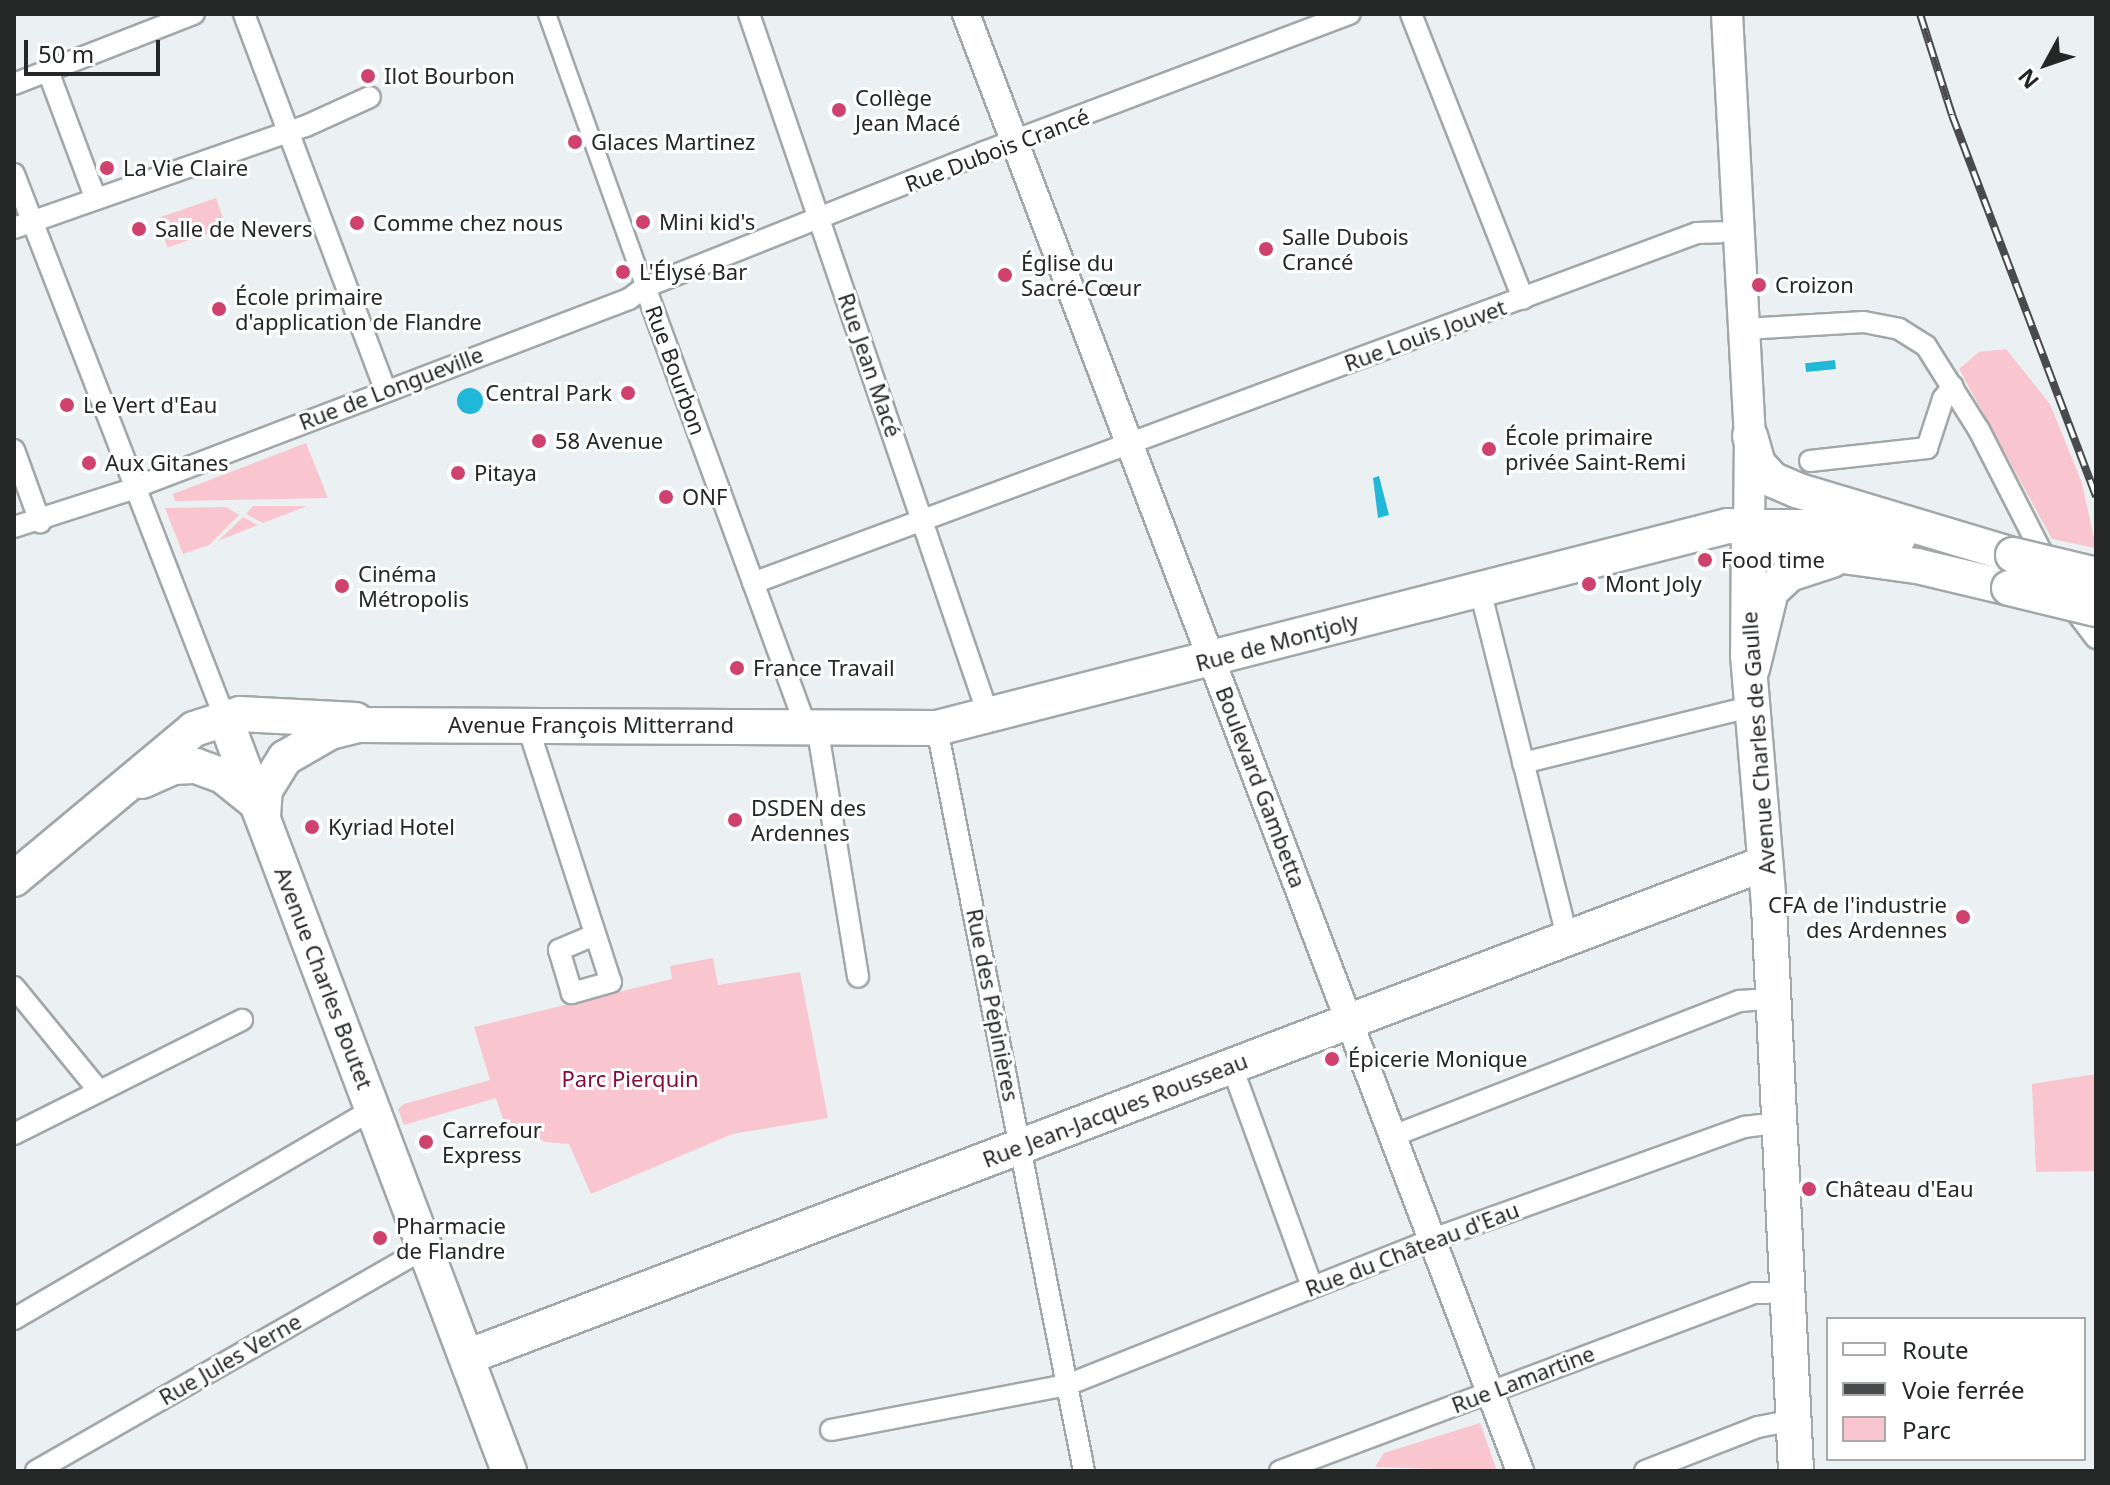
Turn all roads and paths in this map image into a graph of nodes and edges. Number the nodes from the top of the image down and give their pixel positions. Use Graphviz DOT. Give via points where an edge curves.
graph roads {
  1 [pos="194,14"];
  2 [pos="244,14"];
  3 [pos="547,14"];
  4 [pos="749,14"];
  5 [pos="966,14"];
  6 [pos="1350,14"];
  7 [pos="1411,14"];
  8 [pos="1713,14"];
  9 [pos="1727,14"];
  10 [pos="48,71"];
  11 [pos="14,84"];
  12 [pos="370,97"];
  13 [pos="290,130"];
  14 [pos="1015,141"];
  15 [pos="14,174"];
  16 [pos="95,197"];
  17 [pos="820,220"];
  18 [pos="23,224"];
  19 [pos="1721,232"];
  20 [pos="645,287"];
  21 [pos="1523,299"];
  22 [pos="1744,329"];
  23 [pos="1953,386"];
  24 [pos="385,389"];
  25 [pos="1750,436"];
  26 [pos="1130,443"];
  27 [pos="14,450"];
  28 [pos="1810,461"];
  29 [pos="135,487"];
  30 [pos="923,520"];
  31 [pos="40,522"];
  32 [pos="14,527"];
  33 [pos="1743,532"];
  34 [pos="1836,558"];
  35 [pos="2011,572"];
  36 [pos="2096,575"];
  37 [pos="753,583"];
  38 [pos="1480,590"];
  39 [pos="2096,609"];
  40 [pos="2096,638"];
  41 [pos="1212,658"];
  42 [pos="1752,669"];
  43 [pos="1745,708"];
  44 [pos="224,716"];
  45 [pos="989,717"];
  46 [pos="527,724"];
  47 [pos="376,725"];
  48 [pos="812,726"];
  49 [pos="937,728"];
  50 [pos="1523,763"];
  51 [pos="260,810"];
  52 [pos="90,817"];
  53 [pos="1756,867"];
  54 [pos="14,879"];
  55 [pos="595,935"];
  56 [pos="1567,937"];
  57 [pos="858,977"];
  58 [pos="14,987"];
  59 [pos="1756,1000"];
  60 [pos="1349,1019"];
  61 [pos="242,1020"];
  62 [pos="1231,1064"];
  63 [pos="99,1091"];
  64 [pos="373,1109"];
  65 [pos="1761,1125"];
  66 [pos="14,1134"];
  67 [pos="1393,1136"];
  68 [pos="1022,1147"];
  69 [pos="1433,1239"];
  70 [pos="426,1248"];
  71 [pos="1312,1286"];
  72 [pos="1768,1293"];
  73 [pos="14,1319"];
  74 [pos="467,1357"];
  75 [pos="1067,1385"];
  76 [pos="1490,1391"];
  77 [pos="1783,1421"];
  78 [pos="831,1430"];
  79 [pos="1338,1449"];
  80 [pos="69,1462"];
  81 [pos="36,1471"];
  82 [pos="509,1471"];
  83 [pos="1084,1471"];
  84 [pos="1280,1471"];
  85 [pos="1333,1471"];
  86 [pos="1520,1471"];
  87 [pos="1645,1471"];
  88 [pos="1776,1471"];
  89 [pos="1796,1471"];
  1 -- 10 [label="street"];
  2 -- 13 [label="street"];
  3 -- 20 [label="street, Rue Bourbon"];
  4 -- 17 [label="street, Rue Jean Macé"];
  5 -- 14 [label="street, Boulevard Gambetta"];
  6 -- 14 [label="street, Rue Dubois Crancé"];
  7 -- 21 [label="street"];
  8 -- 19 [label="main road, Avenue Charles de Gaulle"];
  9 -- 22 [label="main road, Avenue Charles de Gaulle"];
  10 -- 11 [label="street"];
  10 -- 16 [label="street"];
  12 -- 13 [label="street"];
  13 -- 16 [label="street"];
  13 -- 24 [label="street"];
  14 -- 17 [label="street, Rue Dubois Crancé"];
  14 -- 26 [label="street, Boulevard Gambetta"];
  15 -- 18 [label="street, Avenue Charles Boutet"];
  16 -- 18 [label="street"];
  17 -- 20 [label="street, Rue Dubois Crancé"];
  17 -- 30 [label="street, Rue Jean Macé"];
  18 -- 29 [label="street, Avenue Charles Boutet"];
  19 -- 21 [label="street, Rue Louis Jouvet" via="1697,233"];
  19 -- 33 [label="main road, Avenue Charles de Gaulle"];
  20 -- 24 [label="street, Rue de Longueville" via="629,299"];
  20 -- 37 [label="street, Rue Bourbon"];
  21 -- 26 [label="street, Rue Louis Jouvet"];
  22 -- 23 [label="street" via="1864,322 1899,329 1926,346"];
  22 -- 25 [label="main road, Avenue Charles de Gaulle"];
  23 -- 28 [label="street" via="1943,399 1927,448"];
  23 -- 40 [label="street" via="2063,594"];
  24 -- 29 [label="street, Rue de Longueville"];
  25 -- 33 [label="main road, Avenue Charles de Gaulle"];
  25 -- 35 [label="main road" via="1758,464 1787,486"];
  26 -- 30 [label="street, Rue Louis Jouvet"];
  26 -- 41 [label="street, Boulevard Gambetta"];
  27 -- 31 [label="street"];
  29 -- 31 [label="street, Rue de Longueville"];
  29 -- 44 [label="street, Avenue Charles Boutet"];
  30 -- 37 [label="street, Rue Louis Jouvet"];
  30 -- 45 [label="street, Rue Jean Macé"];
  31 -- 32 [label="street, Rue de Longueville"];
  33 -- 34 [label="main road"];
  33 -- 35 [label="main road" via="1825,527"];
  33 -- 38 [label="main road, Rue de Montjoly"];
  33 -- 42 [label="main road, Avenue Charles de Gaulle"];
  33 -- 43 [label="main road, Avenue Charles de Gaulle"];
  34 -- 35 [label="main road"];
  34 -- 42 [label="main road" via="1803,567 1771,591"];
  35 -- 36 [label="main road, bridge"];
  35 -- 39 [label="main road, bridge"];
  37 -- 48 [label="street, Rue Bourbon"];
  38 -- 41 [label="main road, Rue de Montjoly"];
  38 -- 50 [label="street"];
  41 -- 45 [label="main road, Rue de Montjoly"];
  41 -- 60 [label="street, Boulevard Gambetta"];
  42 -- 43 [label="main road, Avenue Charles de Gaulle"];
  43 -- 50 [label="street"];
  43 -- 53 [label="main road, Avenue Charles de Gaulle"];
  44 -- 47 [label="main road" via="287,714"];
  44 -- 51 [label="main road, Avenue Charles Boutet"];
  44 -- 52 [label="main road" via="194,729 158,755"];
  45 -- 49 [label="main road, Rue de Montjoly"];
  46 -- 47 [label="main road, Avenue François Mitterrand"];
  46 -- 48 [label="main road, Avenue François Mitterrand"];
  46 -- 55 [label="street"];
  47 -- 51 [label="main road" via="330,732 285,758 265,790"];
  48 -- 49 [label="main road, Rue de Montjoly"];
  48 -- 57 [label="street"];
  49 -- 68 [label="street, Rue des Pépinières"];
  50 -- 56 [label="street"];
  51 -- 52 [label="main road" via="223,776 196,766 148,777"];
  51 -- 64 [label="main road, Avenue Charles Boutet"];
  52 -- 54 [label="main road"];
  53 -- 56 [label="main road, Rue Jean-Jacques Rousseau"];
  53 -- 59 [label="main road, Avenue Charles de Gaulle"];
  53 -- 77 [label="main road, Avenue Charles de Gaulle"];
  56 -- 60 [label="main road, Rue Jean-Jacques Rousseau"];
  58 -- 63 [label="street"];
  59 -- 65 [label="main road, Avenue Charles de Gaulle"];
  59 -- 67 [label="street" via="1740,1001"];
  60 -- 62 [label="main road, Rue Jean-Jacques Rousseau"];
  60 -- 67 [label="street, Boulevard Gambetta"];
  61 -- 63 [label="street"];
  62 -- 68 [label="main road, Rue Jean-Jacques Rousseau"];
  62 -- 71 [label="street"];
  63 -- 66 [label="street"];
  64 -- 70 [label="main road, Avenue Charles Boutet"];
  64 -- 73 [label="street"];
  65 -- 69 [label="street, Rue du Château d'Eau"];
  65 -- 72 [label="main road, Avenue Charles de Gaulle"];
  67 -- 69 [label="street, Boulevard Gambetta"];
  68 -- 74 [label="main road, Rue Jean-Jacques Rousseau"];
  68 -- 75 [label="street, Rue des Pépinières"];
  69 -- 71 [label="street, Rue du Château d'Eau"];
  69 -- 76 [label="street, Boulevard Gambetta"];
  70 -- 74 [label="main road, Avenue Charles Boutet"];
  70 -- 80 [label="street, Rue Jules Verne"];
  71 -- 75 [label="street, Rue du Château d'Eau"];
  72 -- 76 [label="street, Rue Lamartine" via="1754,1293"];
  72 -- 77 [label="main road, Avenue Charles de Gaulle"];
  74 -- 82 [label="main road, Avenue Charles Boutet"];
  75 -- 78 [label="street, Rue du Château d'Eau"];
  75 -- 83 [label="street, Rue des Pépinières"];
  76 -- 79 [label="street, Rue Lamartine"];
  76 -- 86 [label="street, Boulevard Gambetta"];
  77 -- 87 [label="street"];
  77 -- 88 [label="main road, Avenue Charles de Gaulle"];
  77 -- 89 [label="main road, Avenue Charles de Gaulle"];
  79 -- 84 [label="street, Rue Lamartine"];
  79 -- 85 [label="street"];
  80 -- 81 [label="street, Rue Jules Verne"];
}
